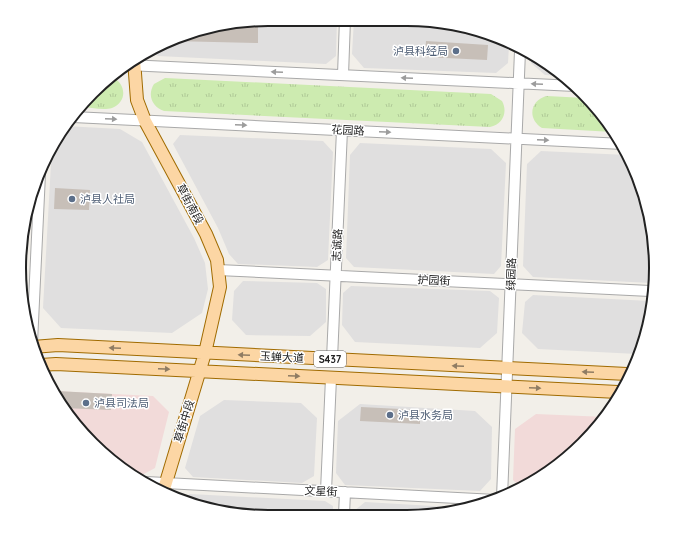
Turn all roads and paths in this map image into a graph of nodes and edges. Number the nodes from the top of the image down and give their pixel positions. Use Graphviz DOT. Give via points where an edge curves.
graph roads {
  1 [pos="345,26"];
  2 [pos="520,54"];
  3 [pos="138,64"];
  4 [pos="132,69"];
  5 [pos="343,75"];
  6 [pos="519,83"];
  7 [pos="566,85"];
  8 [pos="79,117"];
  9 [pos="145,121"];
  10 [pos="342,130"];
  11 [pos="517,138"];
  12 [pos="615,144"];
  13 [pos="39,189"];
  14 [pos="218,270"];
  15 [pos="336,275"];
  16 [pos="511,284"];
  17 [pos="648,291"];
  18 [pos="33,325"];
  19 [pos="39,347"];
  20 [pos="205,353"];
  21 [pos="332,359"];
  22 [pos="46,365"];
  23 [pos="508,368"];
  24 [pos="200,371"];
  25 [pos="625,374"];
  26 [pos="331,378"];
  27 [pos="507,387"];
  28 [pos="615,392"];
  29 [pos="164,486"];
  30 [pos="326,491"];
  31 [pos="502,491"];
  32 [pos="345,492"];
  33 [pos="479,499"];
  34 [pos="344,510"];
  1 -- 5 [label="street"];
  2 -- 6 [label="street, 绿园路"];
  5 -- 3 [label="street, one-way"];
  4 -- 9 [label="main road, 草街南段" via="136,100"];
  6 -- 5 [label="street, one-way"];
  7 -- 6 [label="street, one-way"];
  6 -- 11 [label="street, 绿园路"];
  8 -- 9 [label="street, 花园路, one-way"];
  9 -- 10 [label="street, 花园路, one-way"];
  9 -- 14 [label="main road, 草街南段" via="206,234 217,260"];
  10 -- 11 [label="street, 花园路, one-way"];
  10 -- 15 [label="street, 志诚路"];
  11 -- 12 [label="street, 花园路, one-way"];
  11 -- 16 [label="street, 绿园路"];
  13 -- 18 [label="street"];
  14 -- 15 [label="street, 护园街"];
  14 -- 20 [label="main road, 草街南段" via="220,287"];
  15 -- 16 [label="street, 护园街"];
  15 -- 21 [label="street, 志诚路"];
  16 -- 17 [label="street, 护园街"];
  16 -- 23 [label="street, 绿园路"];
  20 -- 19 [label="main road, 玉蝉大道 / S437, one-way" via="58,345"];
  21 -- 20 [label="main road, 玉蝉大道 / S437, one-way"];
  20 -- 24 [label="main road, 草街中段"];
  23 -- 21 [label="main road, 玉蝉大道 / S437, one-way"];
  22 -- 24 [label="main road, 玉蝉大道 / S437, one-way"];
  25 -- 23 [label="main road, 玉蝉大道 / S437, one-way"];
  23 -- 27 [label="street, 绿园路"];
  24 -- 26 [label="main road, 玉蝉大道 / S437, one-way"];
  24 -- 29 [label="main road, 草街中段"];
  26 -- 27 [label="main road, 玉蝉大道 / S437"];
  26 -- 30 [label="street"];
  27 -- 28 [label="main road, 玉蝉大道 / S437, one-way"];
  27 -- 31 [label="street, 绿园路"];
  29 -- 30 [label="street, 文星街"];
  30 -- 32 [label="street, 文星街"];
  32 -- 33 [label="street, 文星街"];
  32 -- 34 [label="street"];
}
